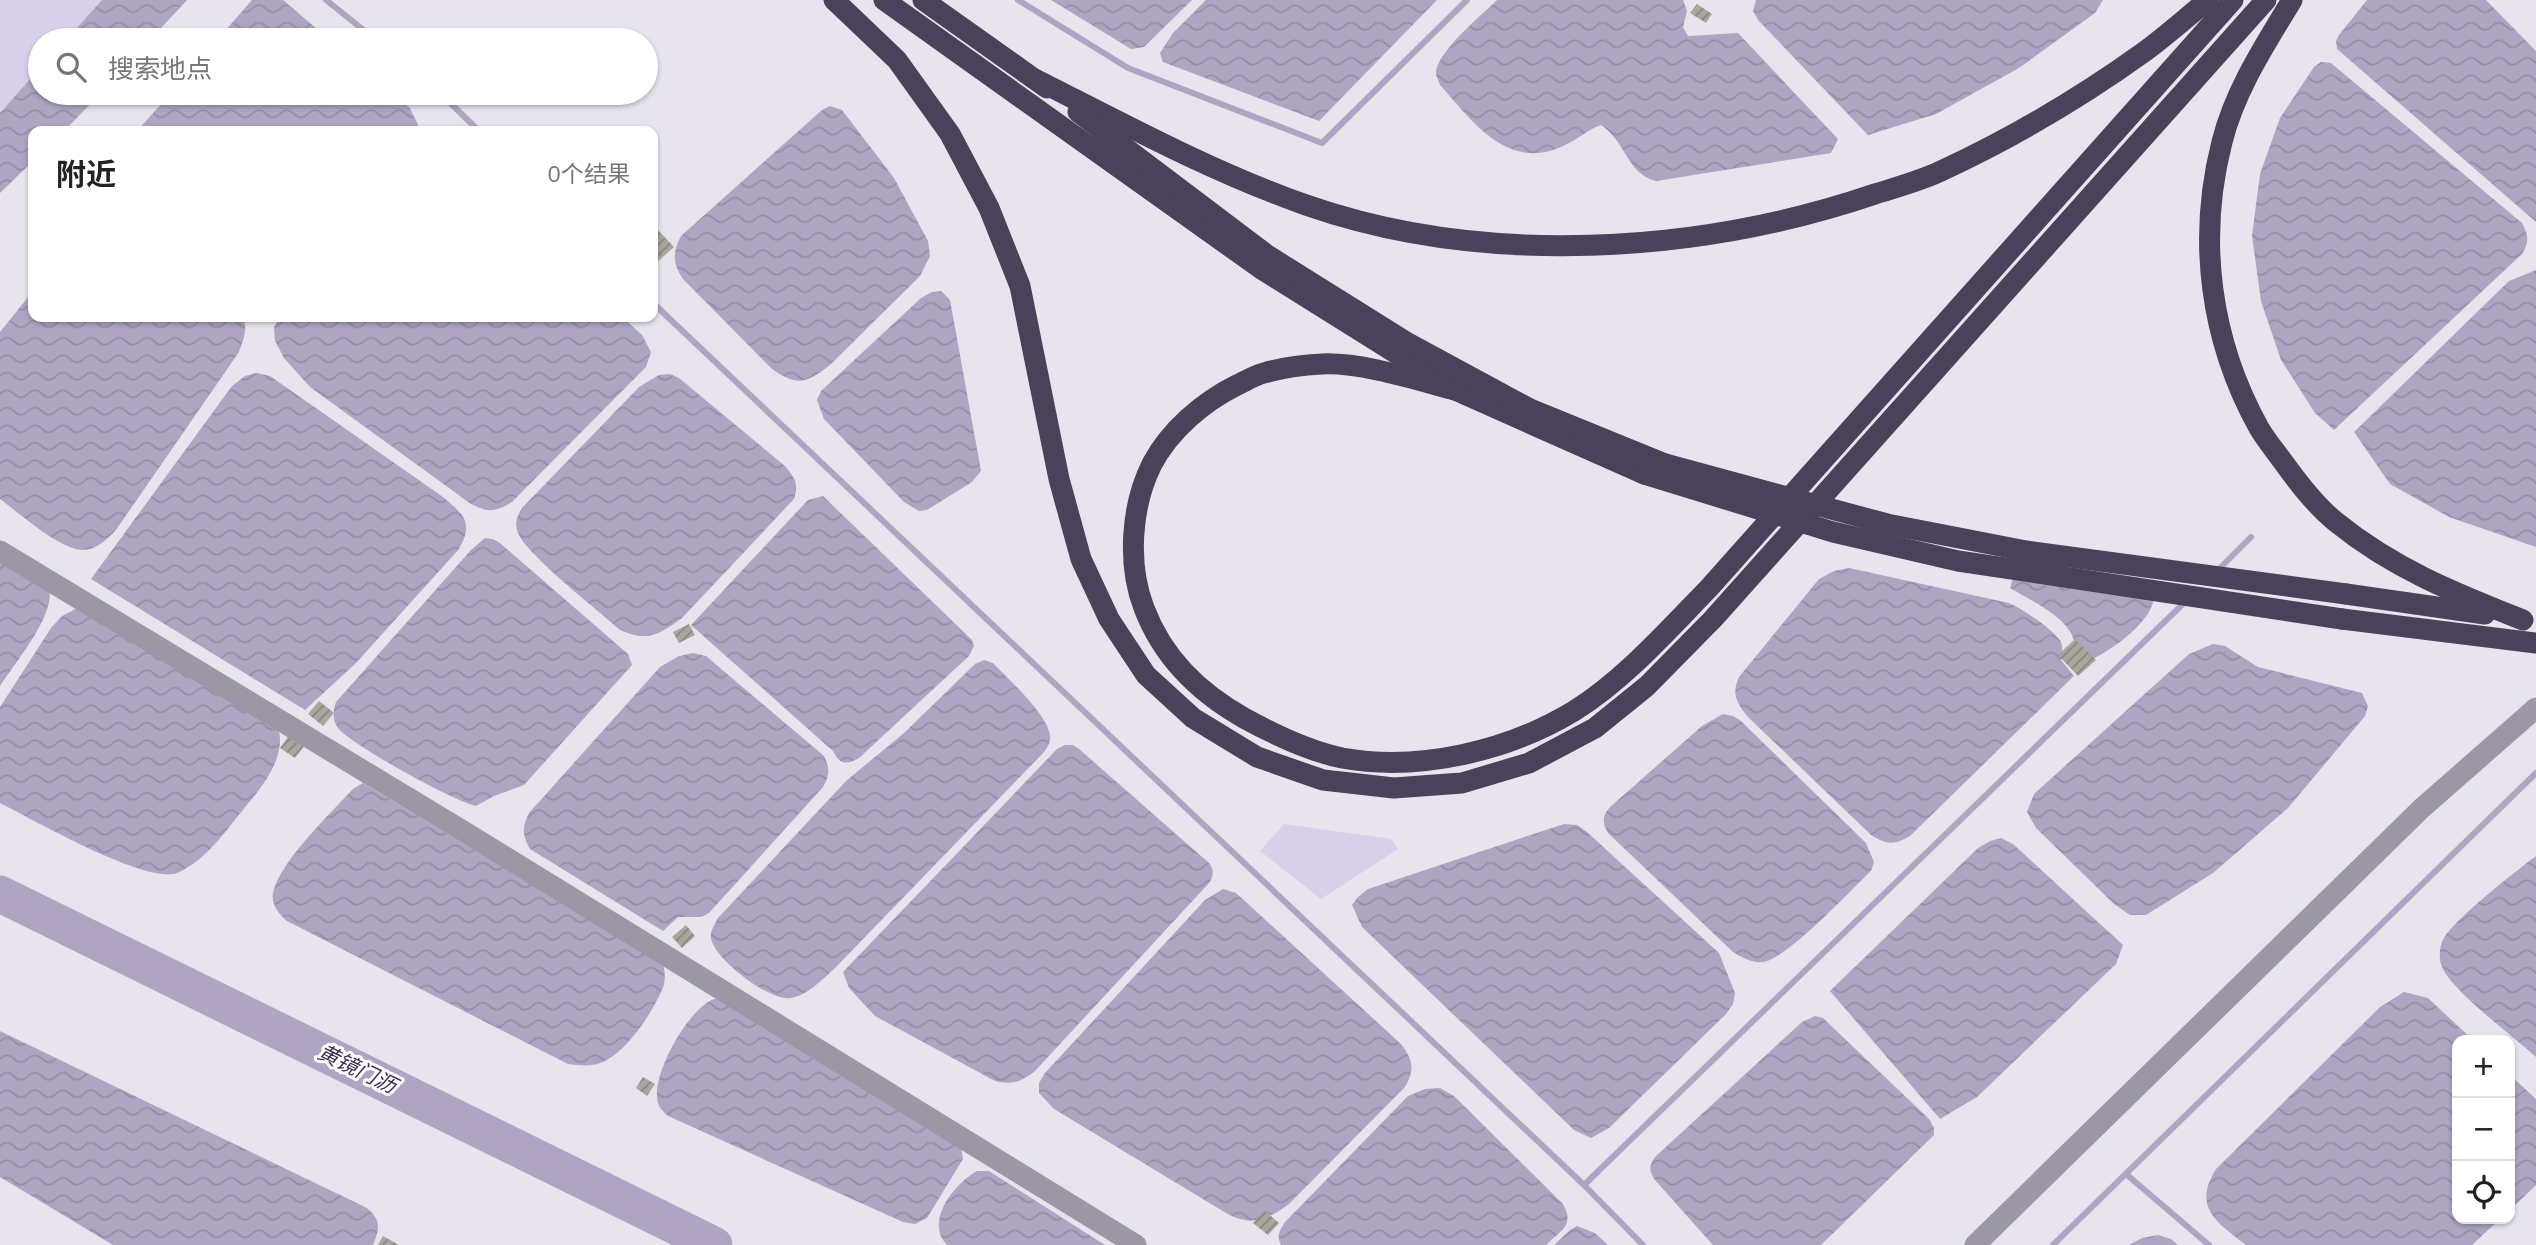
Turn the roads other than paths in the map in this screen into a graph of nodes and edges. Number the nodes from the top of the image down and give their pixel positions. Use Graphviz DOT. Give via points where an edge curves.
graph roads {
  1 [pos="834,0"];
  2 [pos="884,0"];
  3 [pos="923,0"];
  4 [pos="2208,0"];
  5 [pos="2233,0"];
  6 [pos="2266,0"];
  7 [pos="2292,0"];
  8 [pos="1035,79"];
  9 [pos="1264,261"];
  10 [pos="1455,390"];
  11 [pos="0,551"];
  12 [pos="2530,621"];
  13 [pos="2536,643"];
  14 [pos="2536,708"];
  15 [pos="1136,1245"];
  16 [pos="1975,1245"];
  1 -- 6 [label="highway" via="897,60 950,134 989,208 1020,286 1059,479 1081,559 1109,619 1146,675 1193,718 1257,757 1323,780 1394,788 1462,783 1529,763 1595,728 1647,686 1713,619"];
  2 -- 9 [label="highway"];
  3 -- 8 [label="highway"];
  4 -- 8 [label="highway" via="2145,52 2043,119 1938,173 1826,211 1712,234 1597,246 1496,243 1398,230 1308,206 1211,168"];
  5 -- 10 [label="highway" via="1709,588 1635,663 1575,710 1520,739 1461,756 1402,762 1342,758 1281,738 1193,684 1161,643 1143,607 1135,569 1138,506 1152,464 1180,425 1217,395 1263,373 1324,364 1380,371"];
  7 -- 12 [label="highway" via="2252,66 2222,139 2211,194 2208,250 2213,304 2230,364 2260,429 2298,482 2334,521 2387,559 2441,588"];
  8 -- 9 [label="highway"];
  9 -- 10 [label="highway"];
  9 -- 12 [label="highway, bridge" via="1531,409 1665,464 1887,524 2026,551"];
  10 -- 13 [label="highway, bridge" via="1644,474 1833,532 1958,561"];
  11 -- 15 [label="street"];
  14 -- 16 [label="street" via="2422,808"];
}
